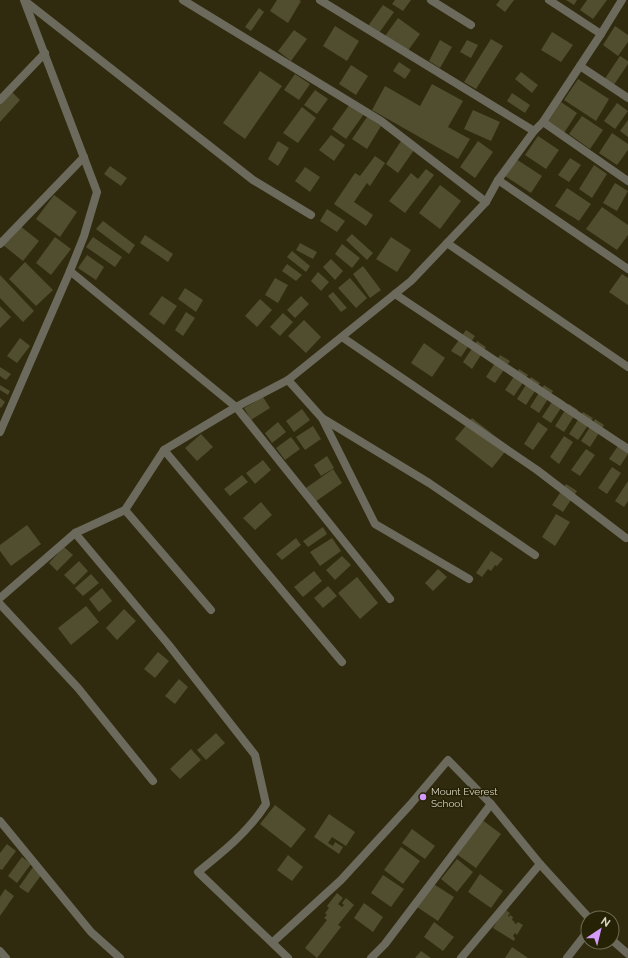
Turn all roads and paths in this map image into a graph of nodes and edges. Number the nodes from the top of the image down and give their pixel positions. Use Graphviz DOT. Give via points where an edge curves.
graph roads {
  1 [pos="24,0"];
  2 [pos="183,0"];
  3 [pos="320,0"];
  4 [pos="431,0"];
  5 [pos="549,0"];
  6 [pos="622,0"];
  7 [pos="471,25"];
  8 [pos="602,34"];
  9 [pos="45,53"];
  10 [pos="580,66"];
  11 [pos="628,98"];
  12 [pos="0,100"];
  13 [pos="543,122"];
  14 [pos="534,131"];
  15 [pos="84,158"];
  16 [pos="498,180"];
  17 [pos="628,181"];
  18 [pos="486,202"];
  19 [pos="311,215"];
  20 [pos="447,243"];
  21 [pos="0,244"];
  22 [pos="628,269"];
  23 [pos="70,270"];
  24 [pos="395,294"];
  25 [pos="342,337"];
  26 [pos="628,367"];
  27 [pos="288,380"];
  28 [pos="236,407"];
  29 [pos="322,418"];
  30 [pos="0,432"];
  31 [pos="628,449"];
  32 [pos="164,450"];
  33 [pos="125,510"];
  34 [pos="75,533"];
  35 [pos="626,538"];
  36 [pos="535,555"];
  37 [pos="469,579"];
  38 [pos="0,598"];
  39 [pos="390,600"];
  40 [pos="0,604"];
  41 [pos="212,610"];
  42 [pos="342,662"];
  43 [pos="152,781"];
  44 [pos="490,804"];
  45 [pos="0,821"];
  46 [pos="540,864"];
  47 [pos="582,910"];
  48 [pos="580,941"];
  49 [pos="272,942"];
  50 [pos="620,947"];
  51 [pos="0,951"];
  52 [pos="628,954"];
  53 [pos="6,958"];
  54 [pos="120,958"];
  55 [pos="288,958"];
  56 [pos="371,958"];
  57 [pos="461,958"];
  58 [pos="567,958"];
  1 -- 9 [label="street"];
  1 -- 19 [label="street" via="253,180"];
  2 -- 18 [label="street" via="381,121"];
  3 -- 14 [label="street"];
  4 -- 7 [label="street"];
  5 -- 8 [label="street"];
  6 -- 8 [label="street"];
  8 -- 10 [label="street"];
  9 -- 12 [label="street"];
  9 -- 15 [label="street"];
  10 -- 11 [label="street"];
  10 -- 13 [label="street"];
  13 -- 14 [label="street"];
  13 -- 17 [label="street"];
  14 -- 16 [label="street"];
  15 -- 21 [label="street"];
  15 -- 23 [label="street" via="97,192 84,236"];
  16 -- 18 [label="street"];
  16 -- 22 [label="street"];
  18 -- 20 [label="street"];
  20 -- 24 [label="street"];
  20 -- 26 [label="street"];
  23 -- 28 [label="street"];
  23 -- 30 [label="street"];
  24 -- 25 [label="street"];
  24 -- 31 [label="street"];
  25 -- 27 [label="street"];
  25 -- 35 [label="street" via="537,470"];
  27 -- 28 [label="street"];
  27 -- 29 [label="street"];
  28 -- 32 [label="street"];
  28 -- 39 [label="street"];
  29 -- 36 [label="street" via="429,483"];
  29 -- 37 [label="street" via="375,524"];
  32 -- 33 [label="street"];
  32 -- 42 [label="street"];
  33 -- 34 [label="street"];
  33 -- 41 [label="street"];
  34 -- 38 [label="street"];
  34 -- 49 [label="street" via="168,644 255,755 266,804 230,846 198,872"];
  40 -- 43 [label="street" via="78,688"];
  44 -- 46 [label="street"];
  44 -- 49 [label="street" via="448,760 341,880"];
  44 -- 56 [label="street"];
  45 -- 54 [label="street" via="91,932"];
  46 -- 47 [label="street"];
  46 -- 57 [label="street"];
  48 -- 58 [label="street"];
  49 -- 55 [label="street"];
  50 -- 52 [label="street"];
  51 -- 53 [label="street"];
}
